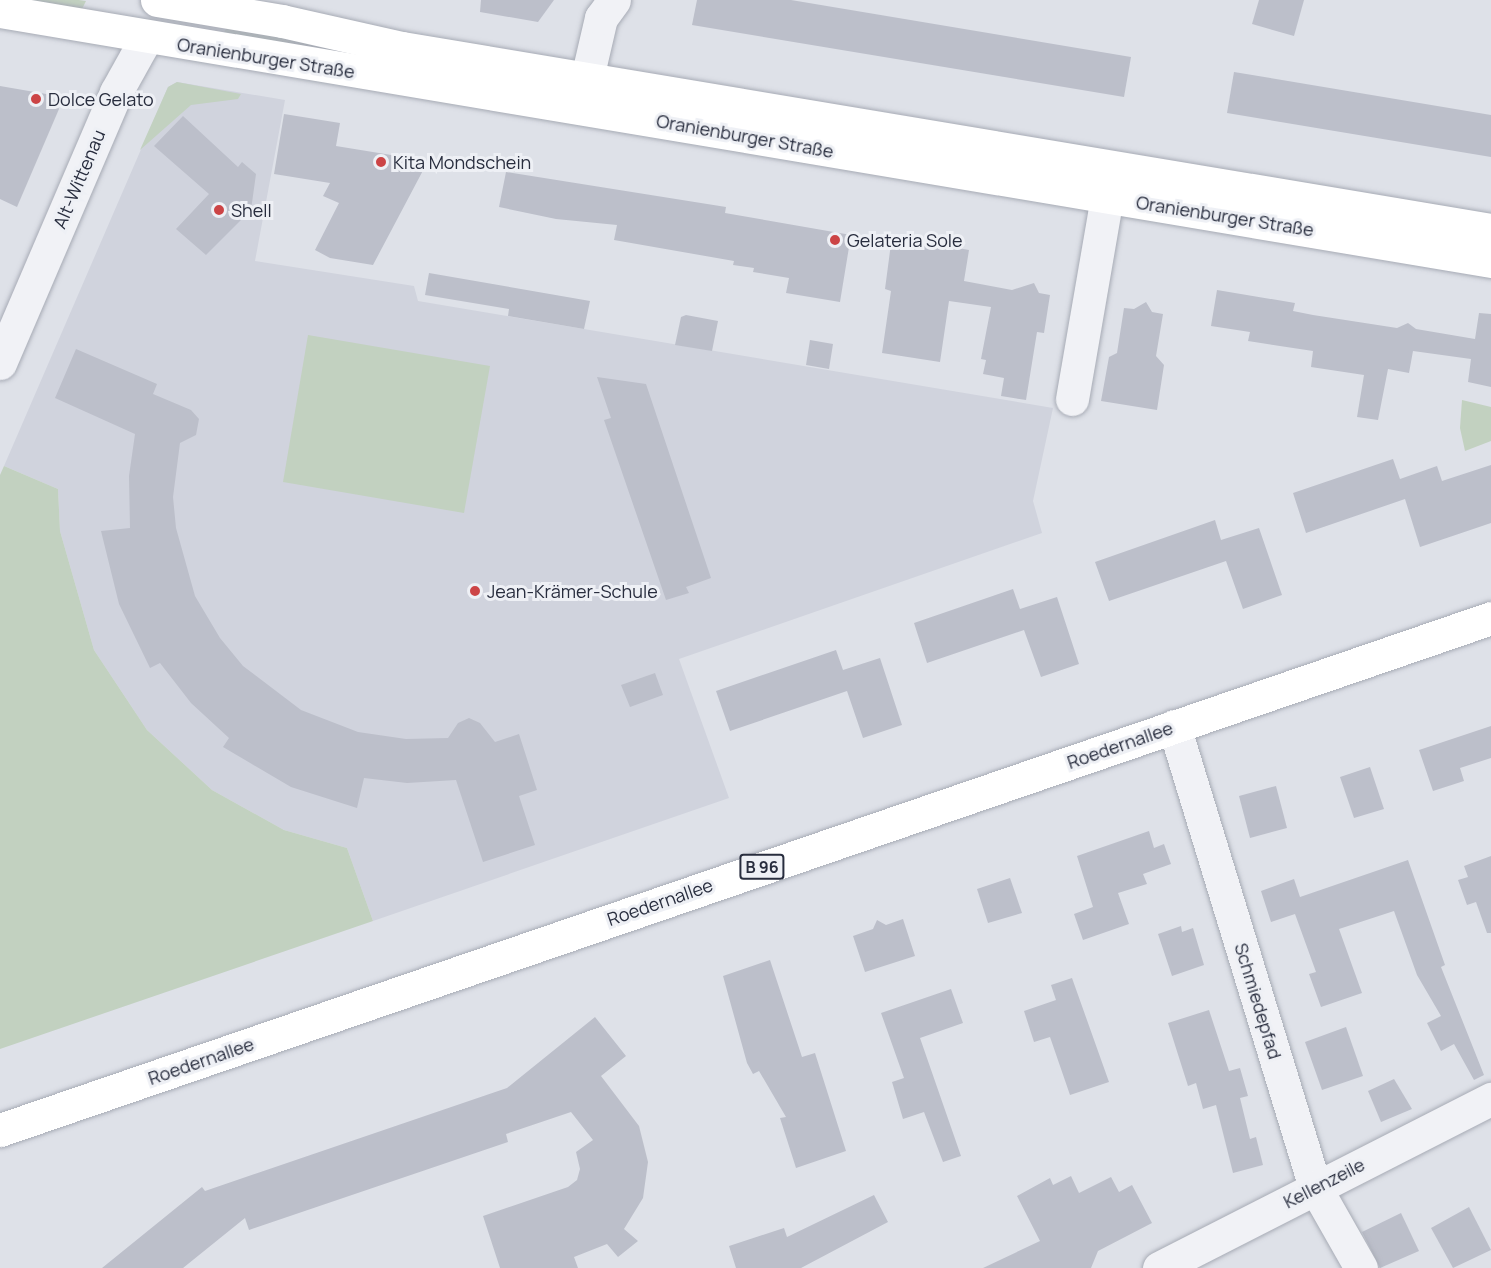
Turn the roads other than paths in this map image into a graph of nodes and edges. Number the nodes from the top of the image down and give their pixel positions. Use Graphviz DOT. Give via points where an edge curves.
graph roads {
  1 [pos="163,0"];
  2 [pos="614,0"];
  3 [pos="0,11"];
  4 [pos="146,38"];
  5 [pos="400,64"];
  6 [pos="587,78"];
  7 [pos="1107,197"];
  8 [pos="1491,230"];
  9 [pos="1491,261"];
  10 [pos="0,363"];
  11 [pos="1072,399"];
  12 [pos="1491,618"];
  13 [pos="1174,726"];
  14 [pos="1491,1099"];
  15 [pos="0,1130"];
  16 [pos="1315,1187"];
  17 [pos="1159,1268"];
  18 [pos="1361,1268"];
  1 -- 4 [label="main road, Alt-Wittenau"];
  1 -- 5 [label="main road, Oranienburger Straße" via="273,19"];
  2 -- 6 [label="street" via="601,18"];
  3 -- 4 [label="main road, Oranienburger Straße"];
  4 -- 5 [label="main road, Oranienburger Straße"];
  4 -- 10 [label="street, Alt-Wittenau" via="116,92"];
  5 -- 6 [label="main road, Oranienburger Straße"];
  5 -- 7 [label="main road, Oranienburger Straße"];
  6 -- 8 [label="main road, Oranienburger Straße" via="1431,223"];
  7 -- 9 [label="main road, Oranienburger Straße"];
  7 -- 11 [label="street"];
  12 -- 13 [label="main road, Roedernallee / B 96"];
  13 -- 15 [label="main road, Roedernallee / B 96"];
  13 -- 16 [label="street, Schmiedepfad"];
  14 -- 16 [label="street, Kellenzeile"];
  16 -- 17 [label="street, Kellenzeile"];
  16 -- 18 [label="street, Schmiedepfad"];
}
